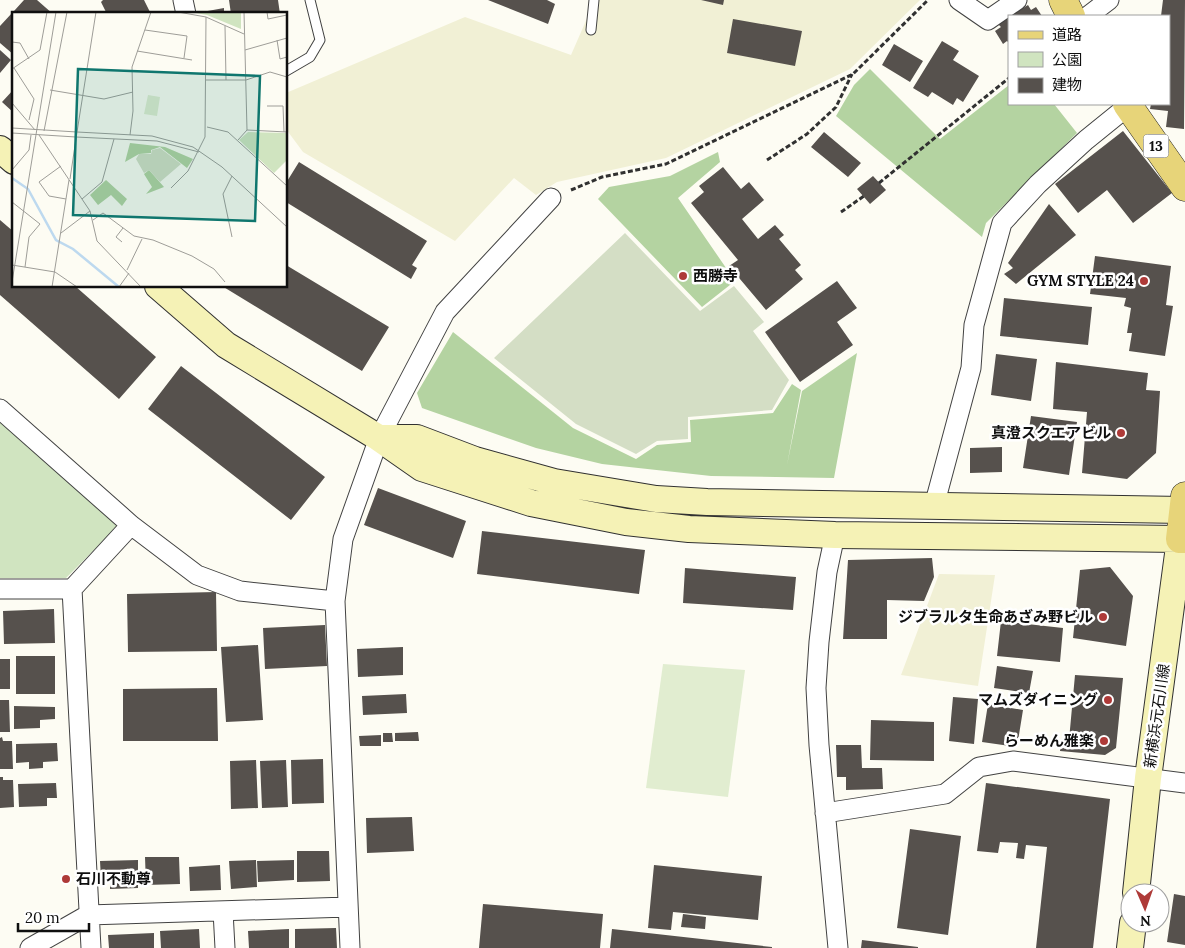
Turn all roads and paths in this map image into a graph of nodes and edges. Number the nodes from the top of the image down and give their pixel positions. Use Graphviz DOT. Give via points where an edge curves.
graph roads {
  1 [pos="310,0"];
  2 [pos="594,0"];
  3 [pos="928,0"];
  4 [pos="959,0"];
  5 [pos="1017,0"];
  6 [pos="1063,0"];
  7 [pos="1108,0"];
  8 [pos="1070,15"];
  9 [pos="1089,15"];
  10 [pos="590,30"];
  11 [pos="288,70"];
  12 [pos="853,74"];
  13 [pos="1008,79"];
  14 [pos="1128,105"];
  15 [pos="0,150"];
  16 [pos="12,159"];
  17 [pos="767,160"];
  18 [pos="879,183"];
  19 [pos="1185,187"];
  20 [pos="864,196"];
  21 [pos="551,198"];
  22 [pos="841,212"];
  23 [pos="160,288"];
  24 [pos="0,409"];
  25 [pos="379,438"];
  26 [pos="1184,505"];
  27 [pos="934,506"];
  28 [pos="131,525"];
  29 [pos="835,535"];
  30 [pos="1183,539"];
  31 [pos="0,589"];
  32 [pos="72,589"];
  33 [pos="335,601"];
  34 [pos="1148,778"];
  35 [pos="1185,783"];
  36 [pos="824,813"];
  37 [pos="1137,883"];
  38 [pos="348,907"];
  39 [pos="223,911"];
  40 [pos="88,915"];
  41 [pos="1132,933"];
  42 [pos="30,948"];
  43 [pos="91,948"];
  44 [pos="224,948"];
  45 [pos="350,948"];
  46 [pos="838,948"];
  47 [pos="1130,948"];
  1 -- 11 [label="lane" via="320,40 310,57"];
  2 -- 10 [label="lane"];
  3 -- 12 [label="path"];
  4 -- 5 [label="street" via="988,20"];
  6 -- 8 [label="main road"];
  7 -- 9 [label="street"];
  12 -- 17 [label="path" via="836,107 807,134"];
  12 -- 21 [label="path" via="666,164 602,177"];
  13 -- 18 [label="path"];
  14 -- 19 [label="main road, 13"];
  14 -- 27 [label="street" via="1038,184 1002,223 974,324 971,368"];
  15 -- 16 [label="street"];
  20 -- 22 [label="path"];
  21 -- 25 [label="street" via="445,312"];
  23 -- 25 [label="street" via="226,345"];
  24 -- 28 [label="street"];
  25 -- 27 [label="street" via="417,438 475,460 554,482 656,499"];
  25 -- 29 [label="street" via="422,468 531,504 626,522 689,529"];
  25 -- 33 [label="street" via="342,539"];
  26 -- 27 [label="street"];
  26 -- 30 [label="main road"];
  28 -- 32 [label="street"];
  28 -- 33 [label="street" via="197,575 222,585 240,591"];
  29 -- 30 [label="street"];
  29 -- 36 [label="street" via="818,642 816,688"];
  30 -- 34 [label="street, 新横浜元石川線"];
  31 -- 32 [label="street"];
  32 -- 40 [label="street"];
  33 -- 38 [label="street"];
  34 -- 35 [label="street"];
  34 -- 36 [label="street" via="1014,761 979,767 945,794"];
  34 -- 37 [label="street, 新横浜元石川線"];
  36 -- 46 [label="street"];
  38 -- 39 [label="street"];
  38 -- 45 [label="street"];
  39 -- 40 [label="street"];
  39 -- 44 [label="street"];
  40 -- 42 [label="street"];
  40 -- 43 [label="street"];
  41 -- 47 [label="street"];
}
